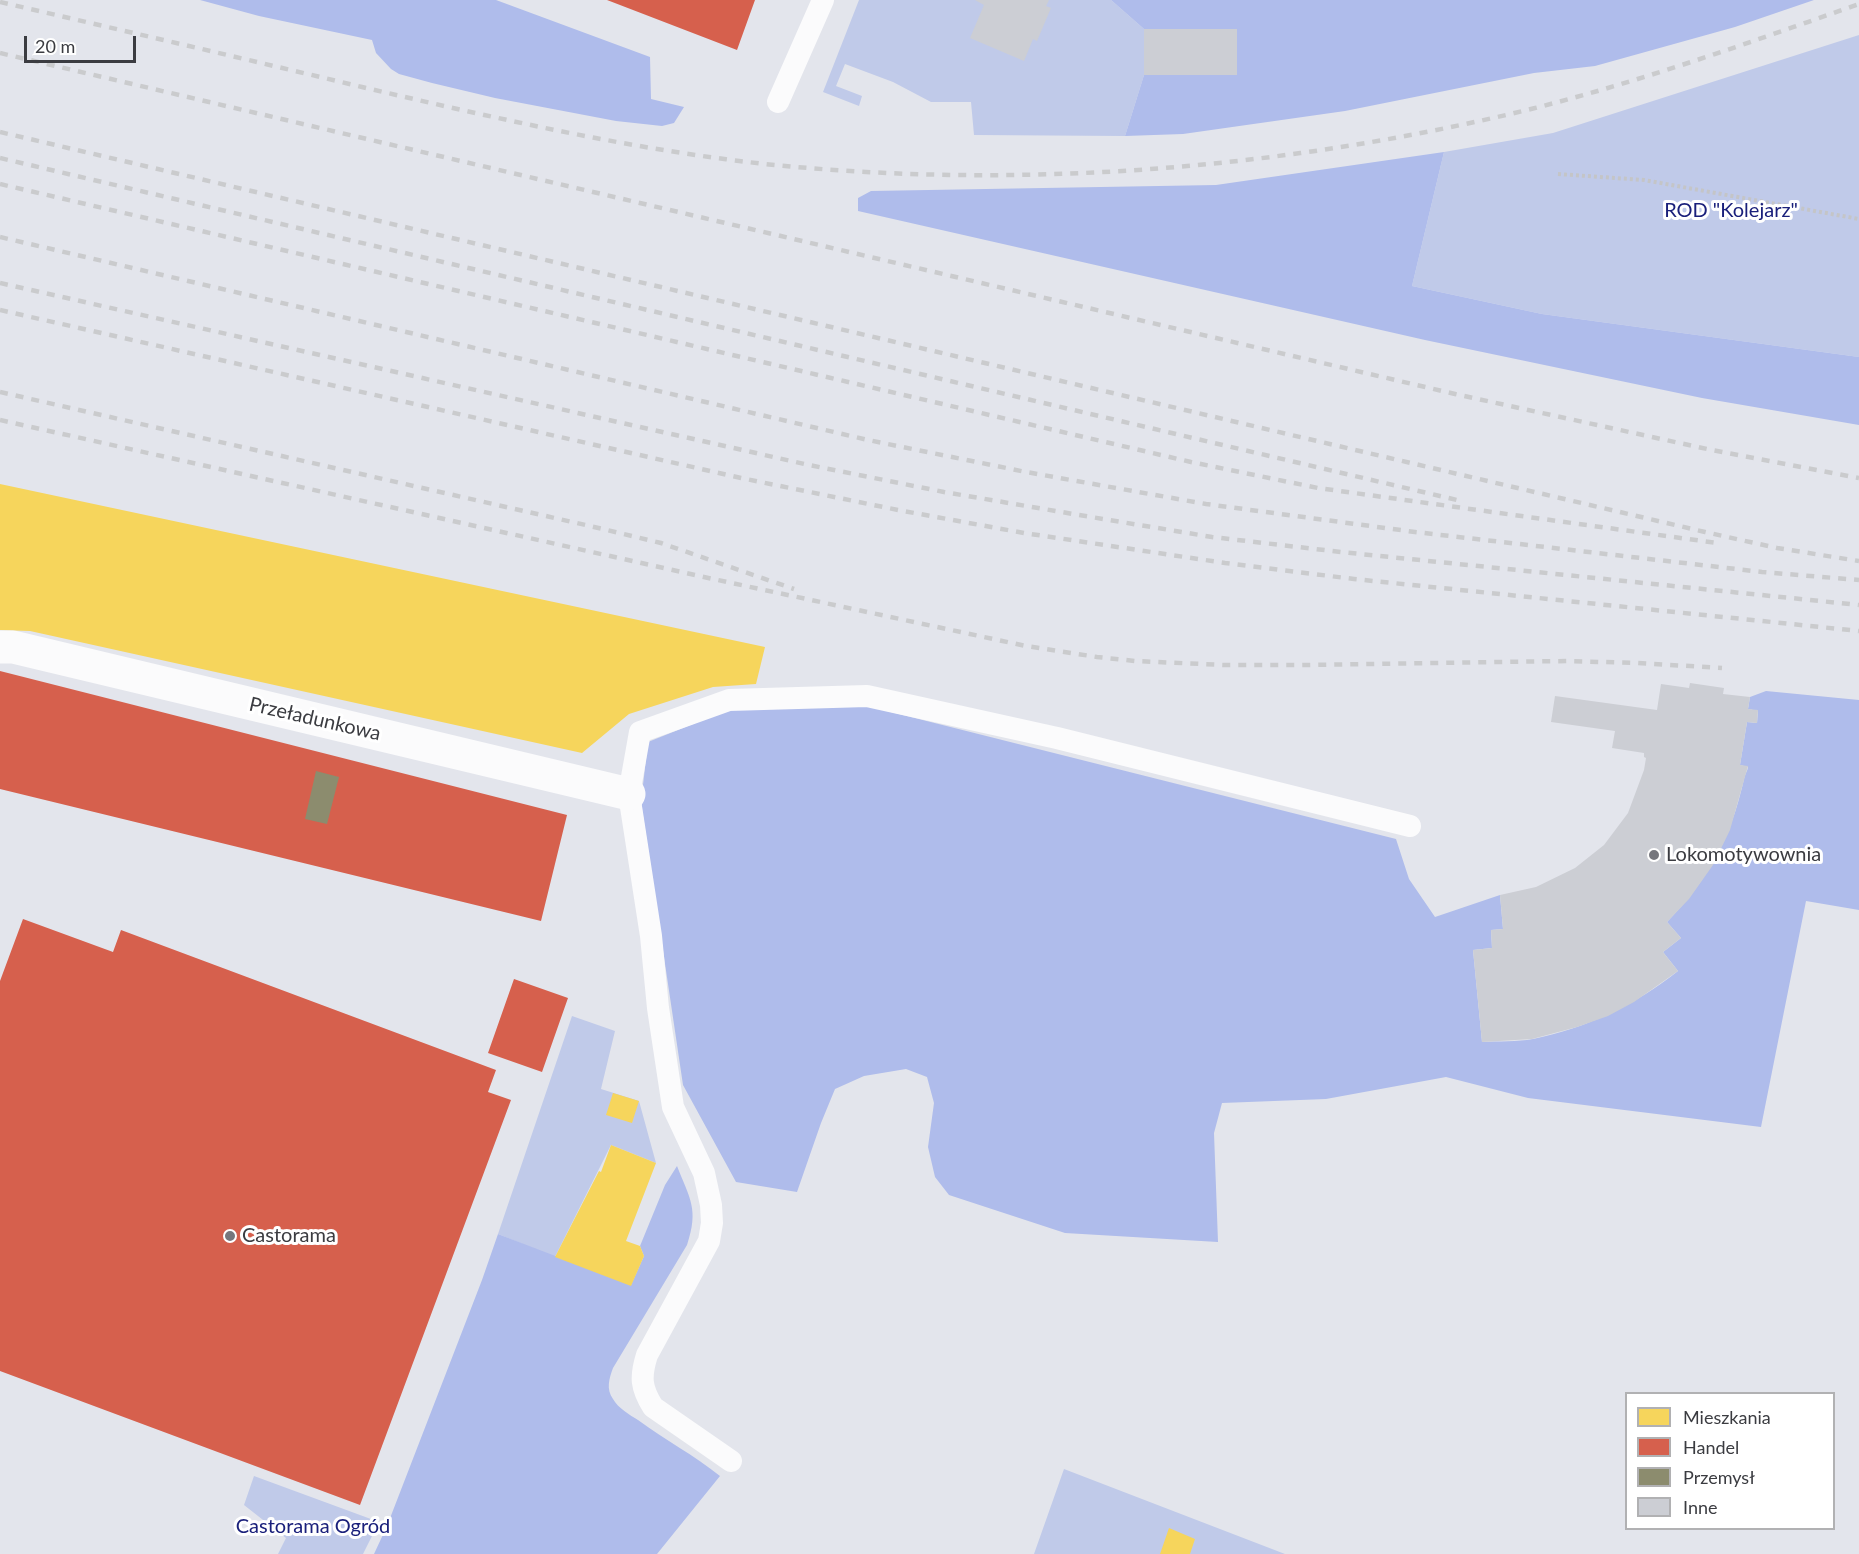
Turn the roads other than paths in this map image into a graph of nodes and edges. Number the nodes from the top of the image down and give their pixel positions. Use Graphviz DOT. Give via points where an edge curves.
graph roads {
  1 [pos="823,0"];
  2 [pos="778,102"];
  3 [pos="0,647"];
  4 [pos="629,794"];
  5 [pos="1410,826"];
  6 [pos="731,1461"];
  1 -- 2 [label="lane"];
  3 -- 4 [label="street, Przeładunkowa"];
  4 -- 5 [label="lane" via="640,732 729,700 867,696 1057,738"];
  4 -- 6 [label="lane" via="673,1107 704,1173 712,1223 710,1241 647,1355 642,1384 653,1407"];
}
